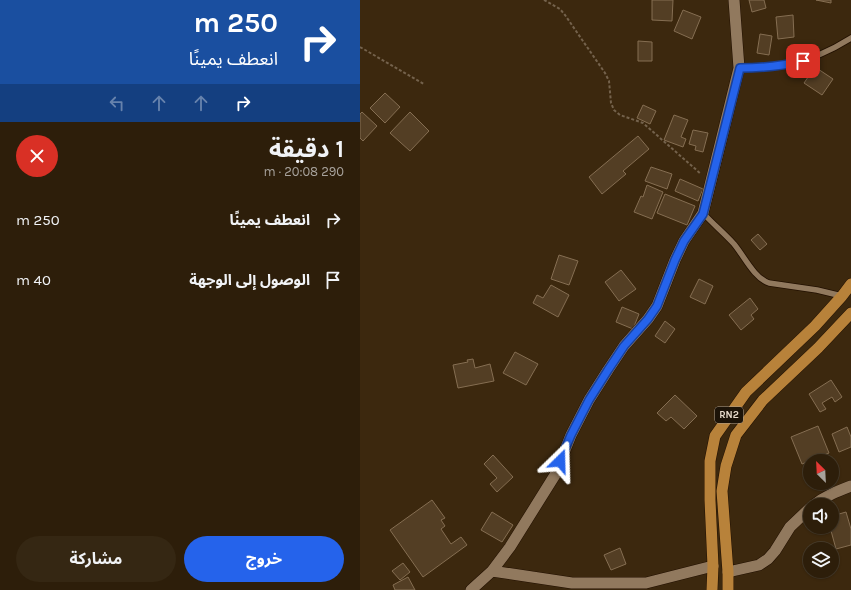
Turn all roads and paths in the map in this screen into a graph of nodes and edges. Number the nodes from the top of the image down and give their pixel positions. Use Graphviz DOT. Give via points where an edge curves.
graph roads {
  1 [pos="544,0"];
  2 [pos="734,0"];
  3 [pos="851,38"];
  4 [pos="360,46"];
  5 [pos="740,68"];
  6 [pos="424,84"];
  7 [pos="712,180"];
  8 [pos="703,214"];
  9 [pos="851,284"];
  10 [pos="842,296"];
  11 [pos="851,313"];
  12 [pos="851,486"];
  13 [pos="823,498"];
  14 [pos="803,515"];
  15 [pos="713,566"];
  16 [pos="492,571"];
  17 [pos="728,572"];
  18 [pos="471,590"];
  19 [pos="712,590"];
  20 [pos="728,590"];
  1 -- 7 [label="path" via="566,15 605,73 614,110 620,115 643,123 704,177"];
  2 -- 5 [label="street"];
  3 -- 5 [label="lane" via="803,61 765,68"];
  4 -- 6 [label="path"];
  5 -- 7 [label="street"];
  7 -- 8 [label="street"];
  8 -- 10 [label="lane" via="734,244 763,281"];
  8 -- 16 [label="street" via="684,241 657,306 624,346 589,400 555,475"];
  9 -- 10 [label="highway, RN2"];
  10 -- 15 [label="highway, RN2" via="815,326 746,392 715,436 710,461"];
  11 -- 17 [label="highway, RN2" via="763,400 736,435 726,466 722,491"];
  12 -- 13 [label="street"];
  14 -- 17 [label="street" via="790,527 768,559 759,565"];
  15 -- 16 [label="street" via="646,583 572,583"];
  15 -- 19 [label="highway, RN2"];
  16 -- 18 [label="street"];
  17 -- 20 [label="highway, RN2"];
}
